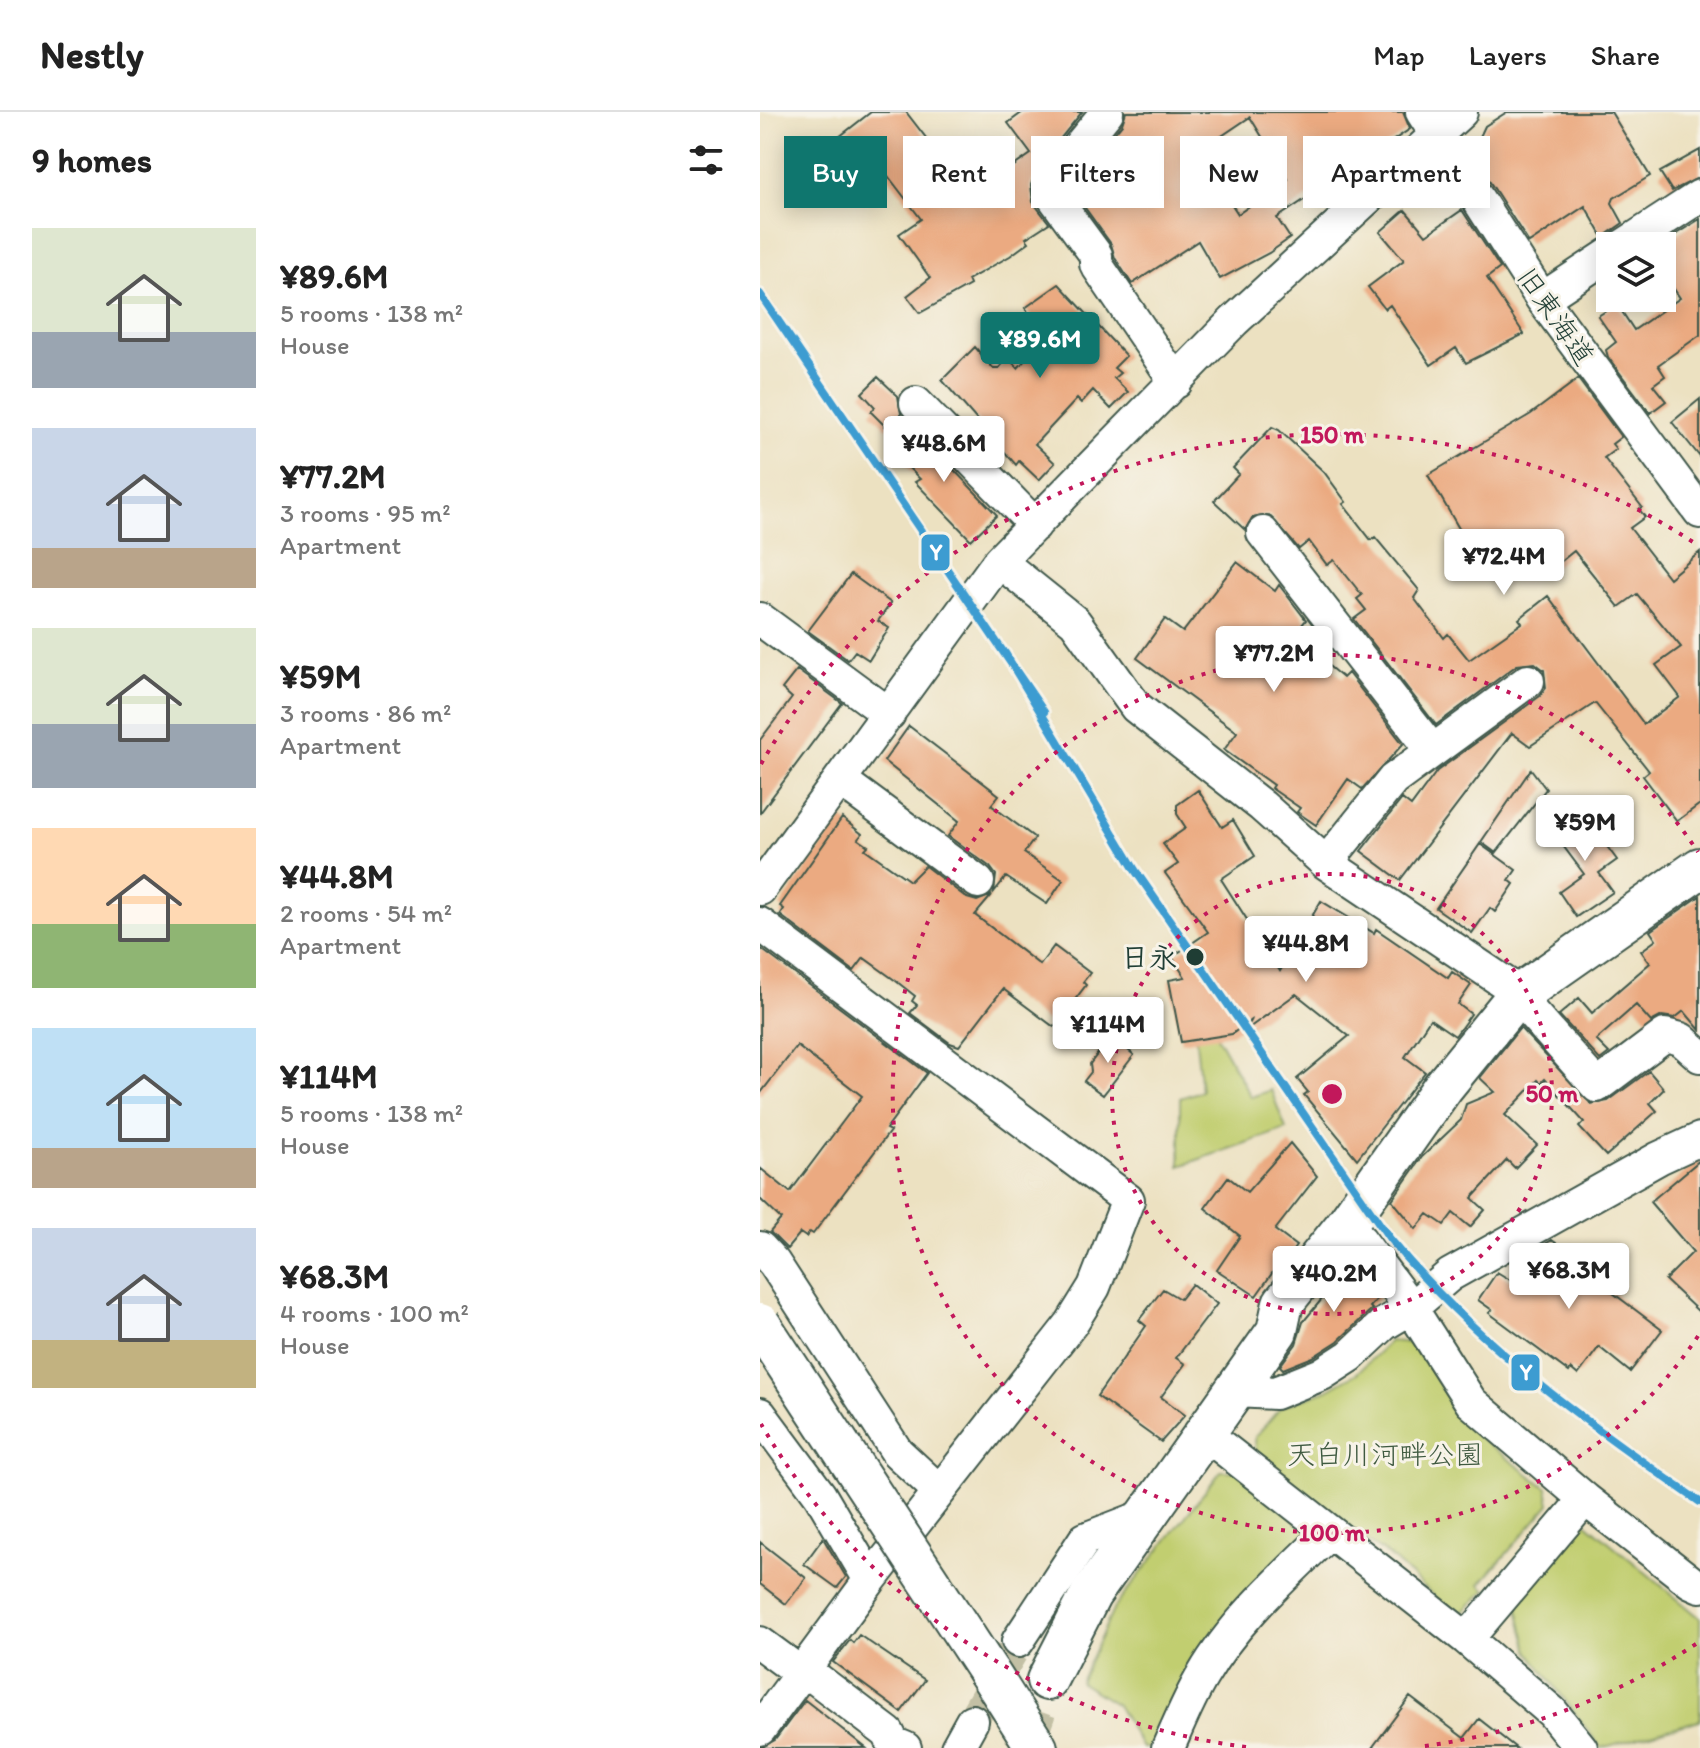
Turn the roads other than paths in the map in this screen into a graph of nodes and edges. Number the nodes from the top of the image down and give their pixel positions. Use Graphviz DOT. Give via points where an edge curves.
graph roads {
  1 [pos="1107,112"];
  2 [pos="1461,112"];
  3 [pos="1429,123"];
  4 [pos="1700,196"];
  5 [pos="1645,232"];
  6 [pos="1596,263"];
  7 [pos="1542,299"];
  8 [pos="1176,382"];
  9 [pos="916,403"];
  10 [pos="1700,512"];
  11 [pos="1035,525"];
  12 [pos="1263,533"];
  13 [pos="999,561"];
  14 [pos="760,619"];
  15 [pos="1528,681"];
  16 [pos="889,714"];
  17 [pos="1432,750"];
  18 [pos="840,780"];
  19 [pos="1326,863"];
  20 [pos="1700,868"];
  21 [pos="978,882"];
  22 [pos="760,889"];
  23 [pos="760,924"];
  24 [pos="1518,995"];
  25 [pos="1700,1056"];
  26 [pos="1700,1139"];
  27 [pos="1345,1226"];
  28 [pos="760,1248"];
  29 [pos="1411,1308"];
  30 [pos="760,1324"];
  31 [pos="816,1326"];
  32 [pos="760,1363"];
  33 [pos="1235,1391"];
  34 [pos="760,1414"];
  35 [pos="1204,1433"];
  36 [pos="939,1491"];
  37 [pos="1585,1499"];
  38 [pos="1142,1517"];
  39 [pos="1330,1532"];
  40 [pos="870,1580"];
  41 [pos="1700,1586"];
  42 [pos="1467,1639"];
  43 [pos="1018,1641"];
  44 [pos="760,1643"];
  45 [pos="803,1672"];
  46 [pos="1047,1680"];
  47 [pos="760,1729"];
  48 [pos="905,1748"];
  49 [pos="1037,1748"];
  50 [pos="1168,1748"];
  51 [pos="1581,1748"];
  1 -- 8 [label="street" via="1053,178 1049,191"];
  2 -- 3 [label="street"];
  3 -- 7 [label="street, 旧東海道"];
  3 -- 8 [label="street"];
  4 -- 5 [label="street"];
  6 -- 7 [label="street"];
  7 -- 10 [label="street, 旧東海道"];
  8 -- 11 [label="street"];
  9 -- 11 [label="street"];
  11 -- 13 [label="street"];
  12 -- 17 [label="street"];
  13 -- 16 [label="street"];
  13 -- 19 [label="street" via="1075,622 1136,707"];
  14 -- 16 [label="street"];
  15 -- 17 [label="street"];
  16 -- 18 [label="street"];
  17 -- 19 [label="street" via="1393,780"];
  18 -- 21 [label="street"];
  18 -- 22 [label="street"];
  19 -- 24 [label="street"];
  20 -- 24 [label="street"];
  23 -- 36 [label="street" via="1128,1200 1094,1287 1071,1324"];
  24 -- 25 [label="street" via="1597,1086 1665,1035 1681,1039"];
  24 -- 27 [label="street" via="1443,1087"];
  26 -- 29 [label="street" via="1450,1275"];
  27 -- 29 [label="street"];
  27 -- 33 [label="street" via="1283,1303 1277,1331"];
  28 -- 31 [label="street"];
  29 -- 33 [label="street" via="1322,1374 1275,1393"];
  29 -- 37 [label="street" via="1471,1402"];
  30 -- 49 [label="street, bridge"];
  31 -- 32 [label="street"];
  31 -- 36 [label="street" via="897,1452"];
  33 -- 35 [label="street"];
  34 -- 40 [label="street" via="820,1495"];
  35 -- 38 [label="street"];
  35 -- 39 [label="street"];
  36 -- 40 [label="street"];
  37 -- 41 [label="street"];
  37 -- 42 [label="street"];
  38 -- 43 [label="street" via="1085,1539"];
  38 -- 46 [label="street" via="1091,1594"];
  39 -- 42 [label="street"];
  39 -- 50 [label="street" via="1215,1656"];
  40 -- 45 [label="street"];
  42 -- 51 [label="street" via="1552,1712"];
  44 -- 45 [label="street"];
  45 -- 47 [label="street"];
  45 -- 48 [label="street"];
}
